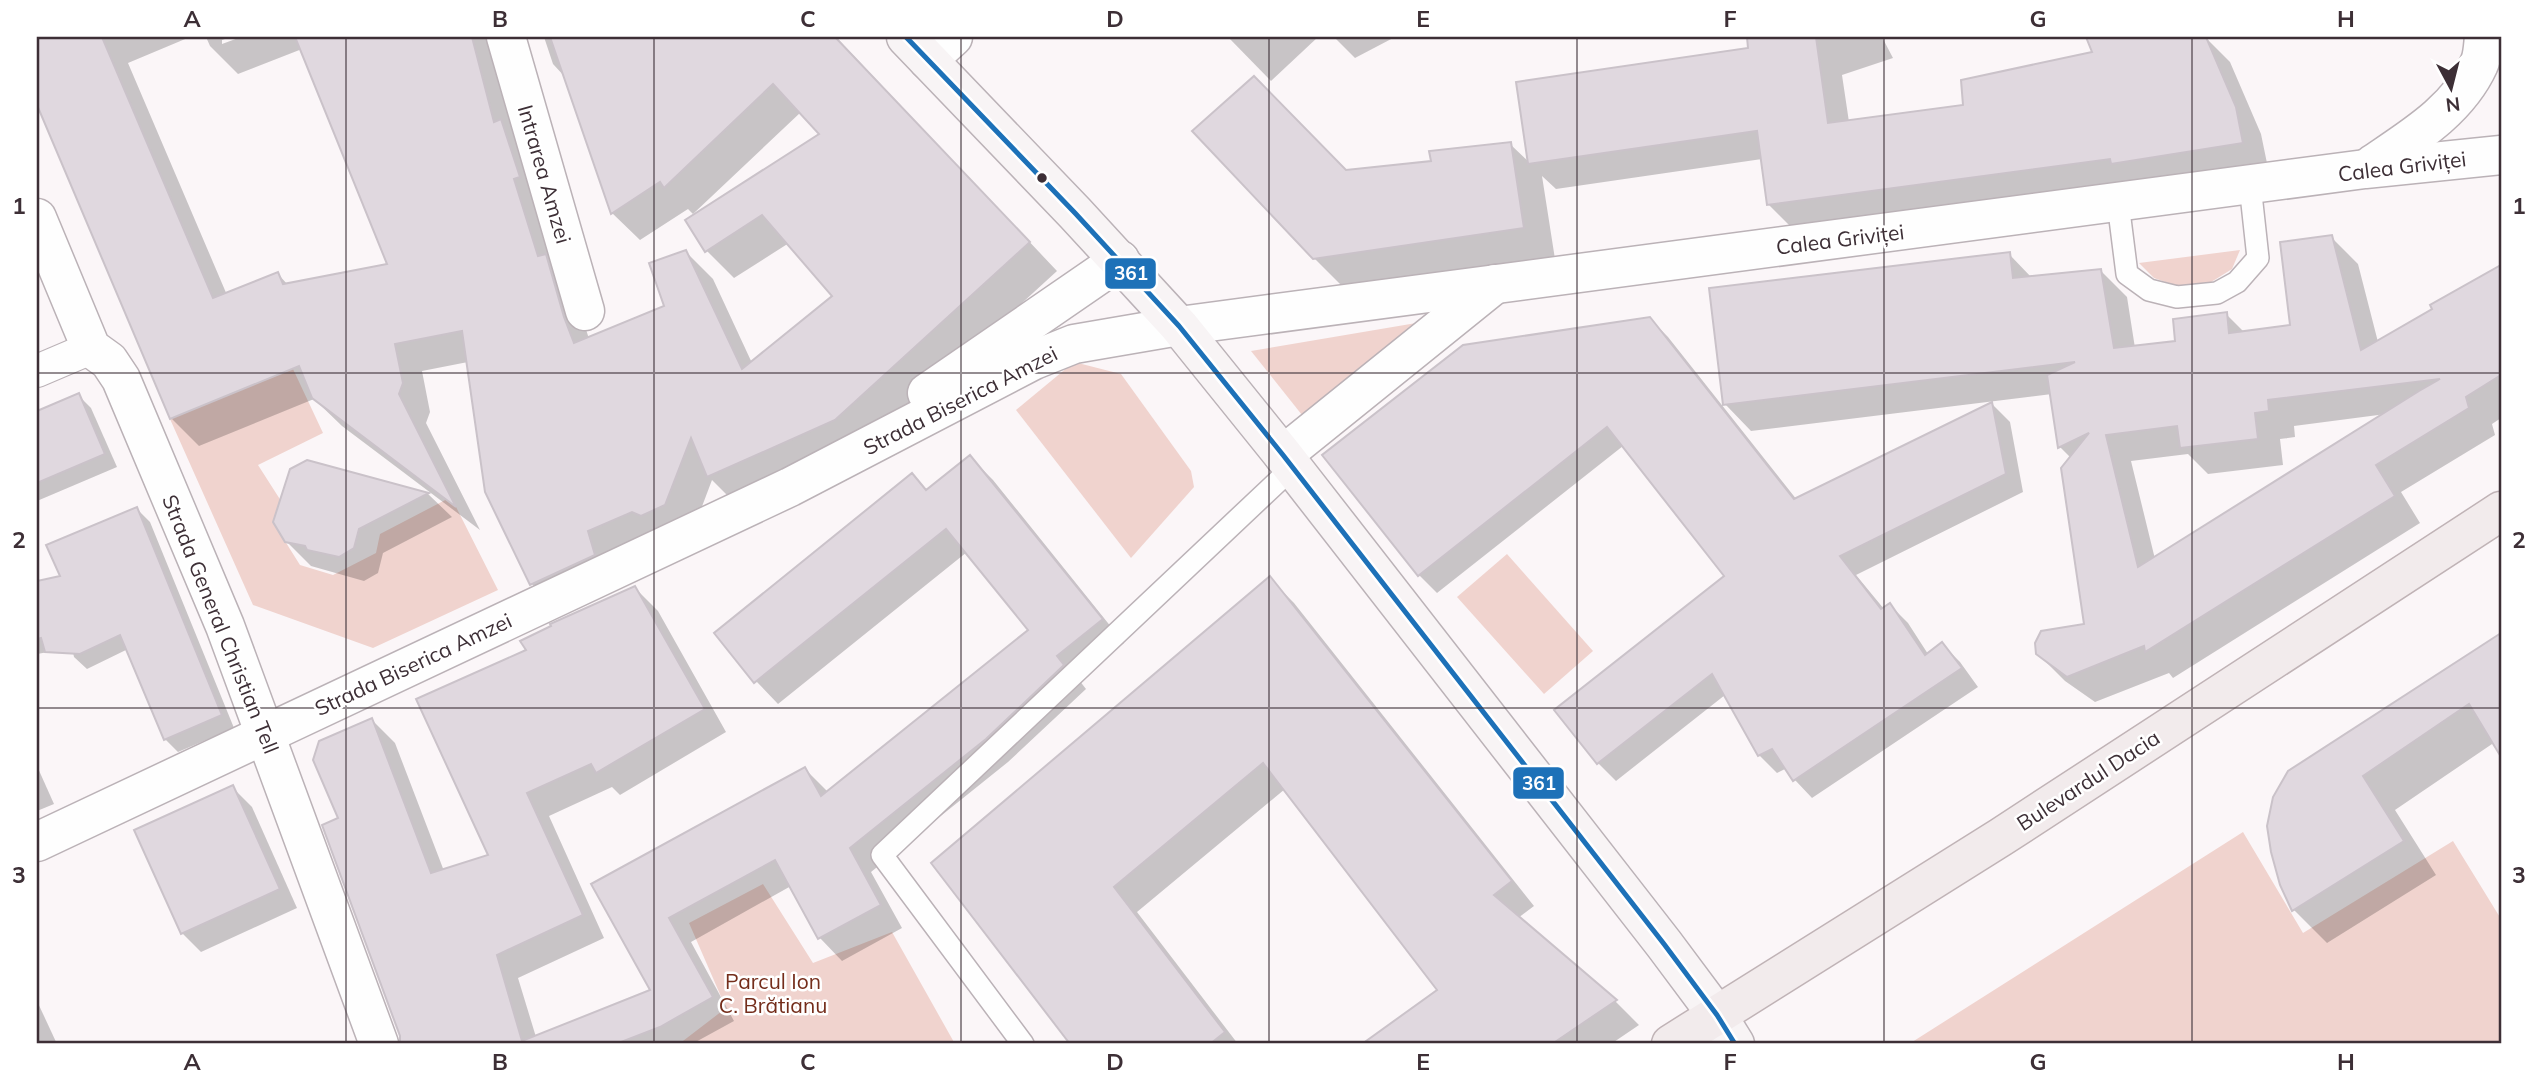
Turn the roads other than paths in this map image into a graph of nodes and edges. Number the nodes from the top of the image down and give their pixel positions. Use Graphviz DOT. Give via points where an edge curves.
graph roads {
  1 [pos="506,37"];
  2 [pos="2484,37"];
  3 [pos="929,45"];
  4 [pos="2501,155"];
  5 [pos="2365,169"];
  6 [pos="2249,185"];
  7 [pos="2118,203"];
  8 [pos="37,218"];
  9 [pos="1120,260"];
  10 [pos="1495,284"];
  11 [pos="584,311"];
  12 [pos="1179,326"];
  13 [pos="91,348"];
  14 [pos="37,371"];
  15 [pos="1287,462"];
  16 [pos="790,487"];
  17 [pos="2501,511"];
  18 [pos="266,734"];
  19 [pos="37,842"];
  20 [pos="1726,1030"];
  21 [pos="379,1044"];
  22 [pos="1023,1044"];
  23 [pos="1671,1044"];
  1 -- 11 [label="street, Intrarea Amzei"];
  2 -- 5 [label="street" via="2480,62 2460,94 2418,134"];
  3 -- 9 [label="main road"];
  4 -- 5 [label="street, Calea Griviței"];
  5 -- 6 [label="street, Calea Griviței"];
  6 -- 7 [label="street, Calea Griviței"];
  6 -- 7 [label="lane" via="2258,258 2237,282 2217,293 2177,297 2149,290 2127,274"];
  7 -- 10 [label="street, Calea Griviței"];
  8 -- 13 [label="street, Strada General Christian Tell"];
  9 -- 12 [label="main road"];
  9 -- 16 [label="street, Strada Biserica Amzei"];
  10 -- 12 [label="street, Calea Griviței"];
  10 -- 15 [label="street"];
  12 -- 15 [label="main road"];
  12 -- 16 [label="street, Strada Biserica Amzei" via="1074,344 1034,360"];
  13 -- 14 [label="street"];
  13 -- 18 [label="street, Strada General Christian Tell" via="109,361 121,379"];
  15 -- 20 [label="main road"];
  15 -- 22 [label="lane" via="882,855"];
  16 -- 18 [label="street, Strada Biserica Amzei"];
  17 -- 20 [label="main road, Bulevardul Dacia" via="2001,837"];
  18 -- 19 [label="street, Strada Biserica Amzei"];
  18 -- 21 [label="street, Strada General Christian Tell"];
  20 -- 23 [label="main road, Bulevardul Dacia"];
}
